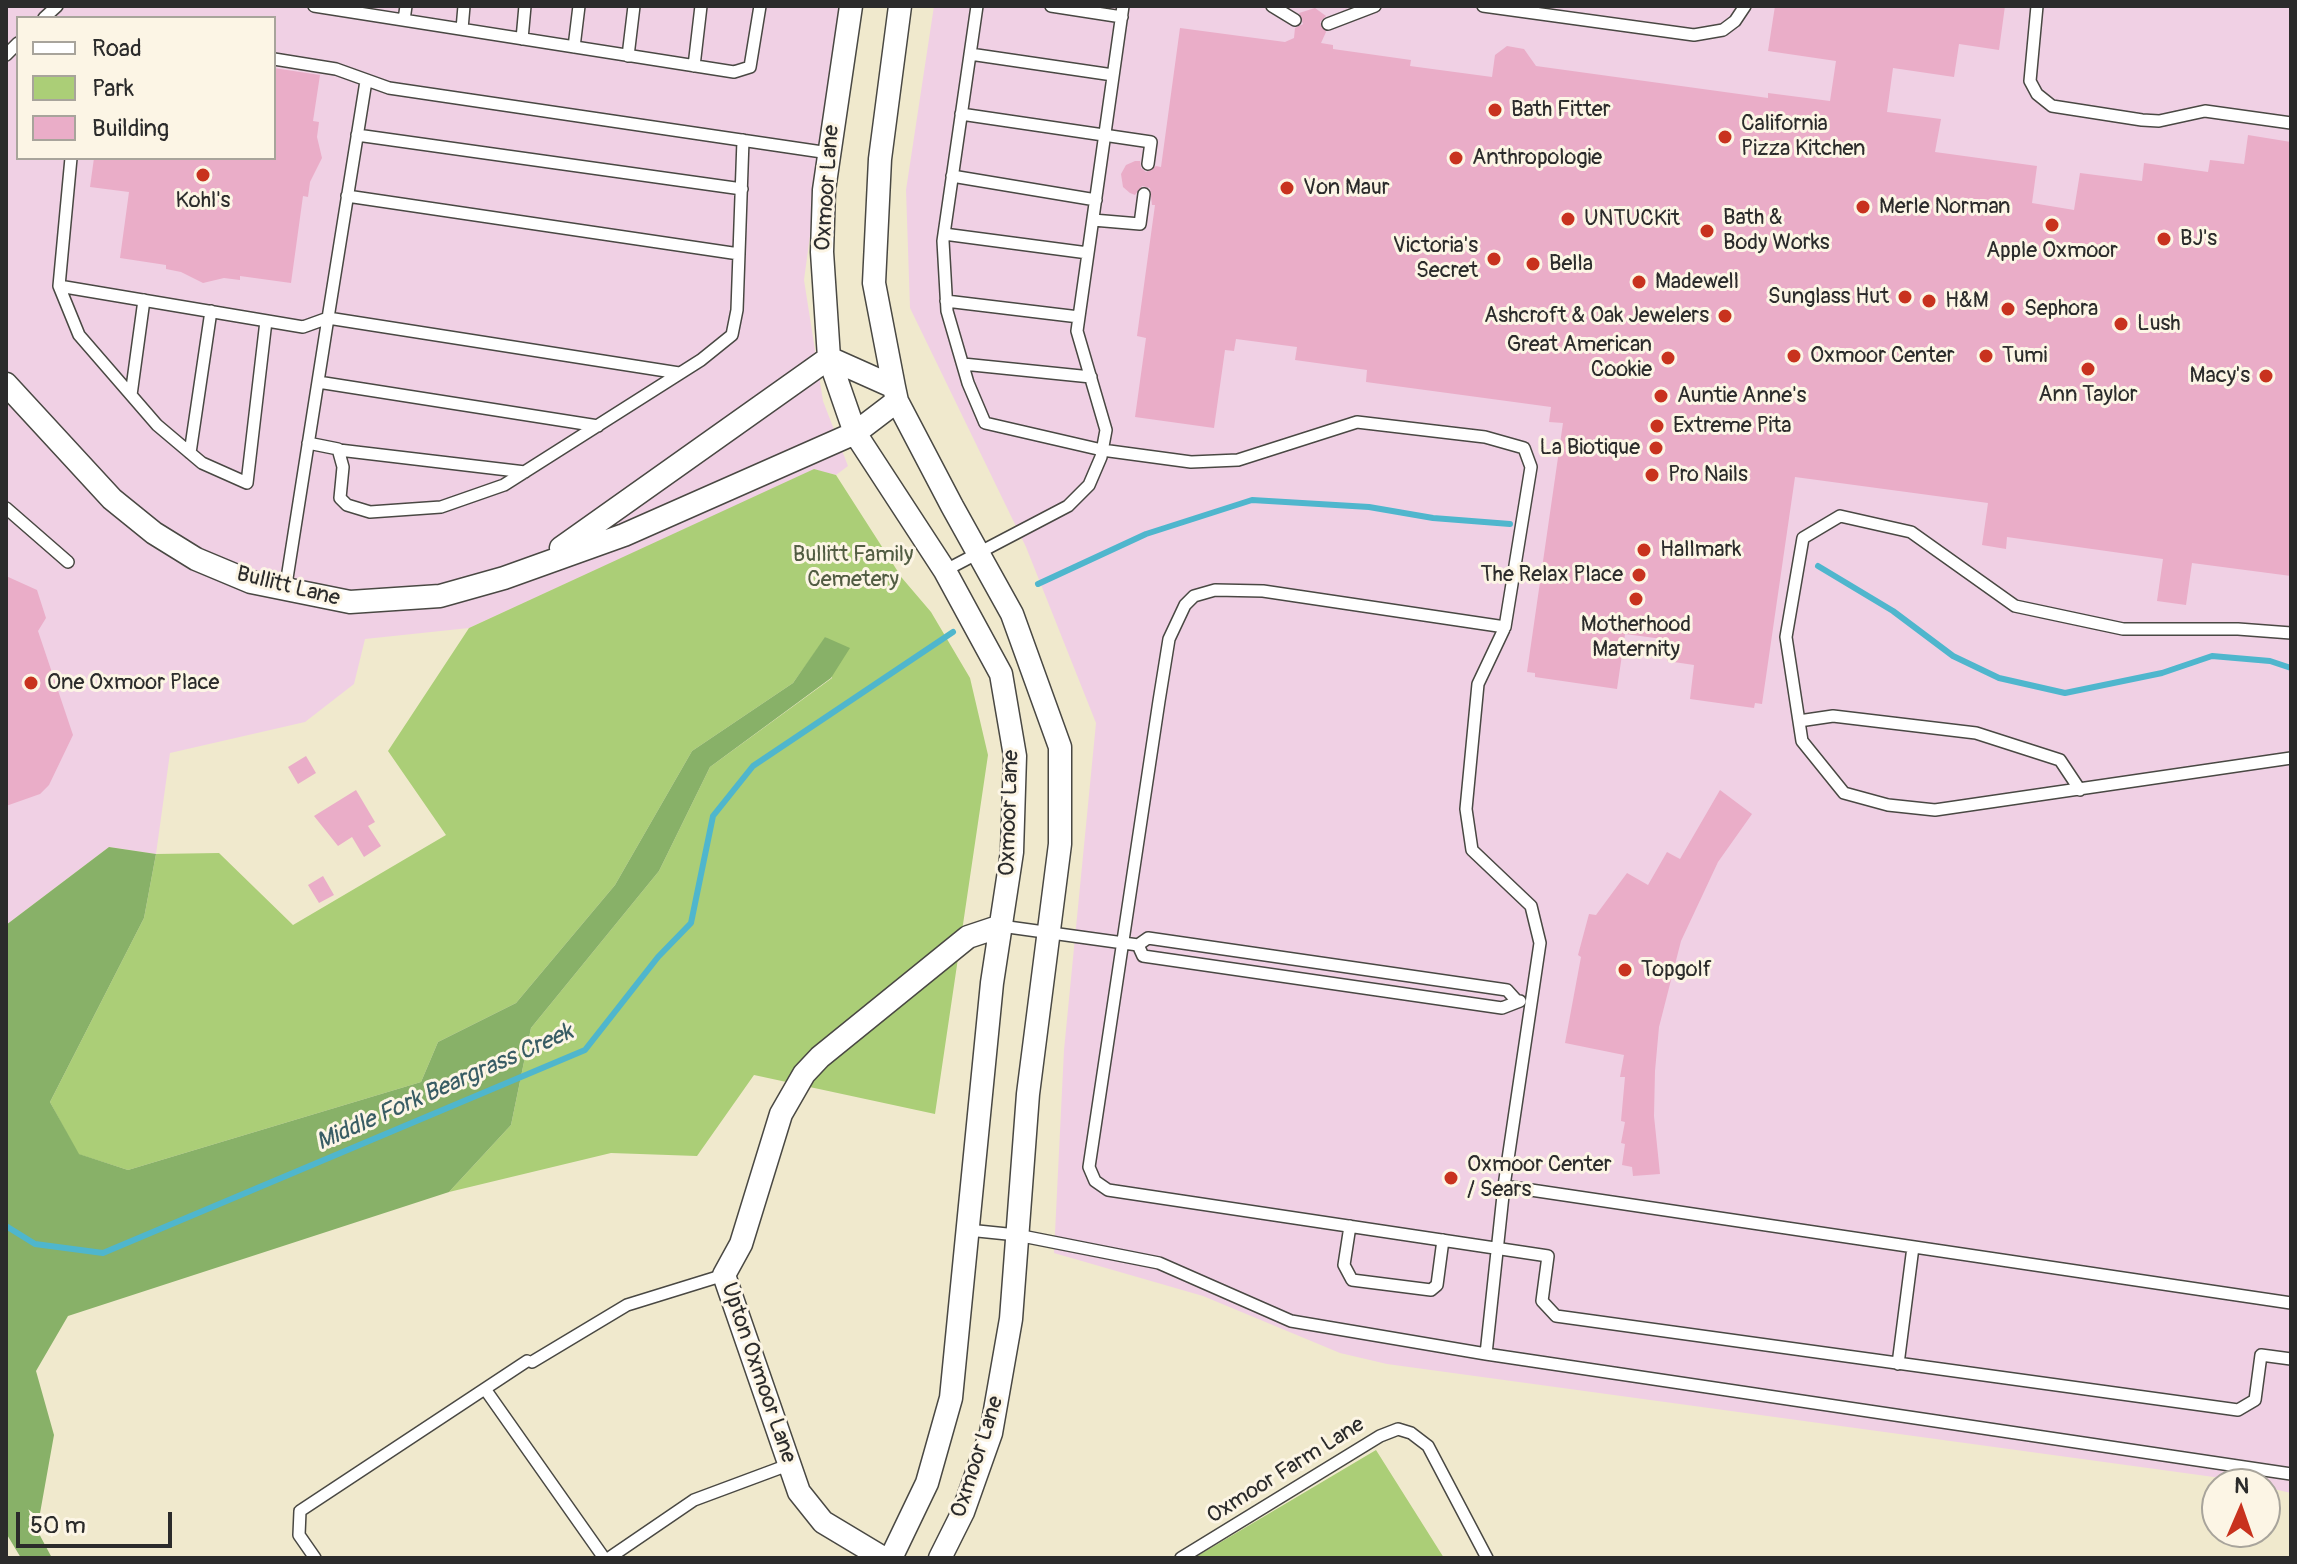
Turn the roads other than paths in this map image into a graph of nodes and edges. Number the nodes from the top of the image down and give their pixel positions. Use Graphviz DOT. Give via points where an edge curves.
graph roads {
  1 [pos="314,6"];
  2 [pos="406,6"];
  3 [pos="464,6"];
  4 [pos="525,6"];
  5 [pos="579,6"];
  6 [pos="634,6"];
  7 [pos="701,6"];
  8 [pos="760,6"];
  9 [pos="851,6"];
  10 [pos="900,6"];
  11 [pos="977,6"];
  12 [pos="1051,6"];
  13 [pos="1272,6"];
  14 [pos="1375,6"];
  15 [pos="1483,6"];
  16 [pos="1745,6"];
  17 [pos="2037,6"];
  18 [pos="349,9"];
  19 [pos="1122,12"];
  20 [pos="404,20"];
  21 [pos="1295,20"];
  22 [pos="1328,24"];
  23 [pos="462,29"];
  24 [pos="522,39"];
  25 [pos="574,47"];
  26 [pos="970,54"];
  27 [pos="628,56"];
  28 [pos="276,59"];
  29 [pos="694,66"];
  30 [pos="1113,75"];
  31 [pos="366,81"];
  32 [pos="961,114"];
  33 [pos="2291,123"];
  34 [pos="357,135"];
  35 [pos="1105,136"];
  36 [pos="743,140"];
  37 [pos="829,153"];
  38 [pos="71,160"];
  39 [pos="1148,164"];
  40 [pos="952,176"];
  41 [pos="742,189"];
  42 [pos="1144,194"];
  43 [pos="347,196"];
  44 [pos="1096,200"];
  45 [pos="1093,220"];
  46 [pos="944,234"];
  47 [pos="1088,253"];
  48 [pos="739,254"];
  49 [pos="59,286"];
  50 [pos="144,300"];
  51 [pos="946,301"];
  52 [pos="211,311"];
  53 [pos="1079,317"];
  54 [pos="328,318"];
  55 [pos="266,321"];
  56 [pos="829,358"];
  57 [pos="963,364"];
  58 [pos="679,373"];
  59 [pos="1091,377"];
  60 [pos="318,382"];
  61 [pos="6,384"];
  62 [pos="896,394"];
  63 [pos="131,395"];
  64 [pos="598,426"];
  65 [pos="855,433"];
  66 [pos="308,443"];
  67 [pos="339,450"];
  68 [pos="1102,450"];
  69 [pos="190,453"];
  70 [pos="525,472"];
  71 [pos="6,508"];
  72 [pos="976,551"];
  73 [pos="68,562"];
  74 [pos="541,563"];
  75 [pos="944,571"];
  76 [pos="285,591"];
  77 [pos="1505,627"];
  78 [pos="2291,633"];
  79 [pos="1799,721"];
  80 [pos="2291,758"];
  81 [pos="2080,790"];
  82 [pos="1001,926"];
  83 [pos="1051,933"];
  84 [pos="1124,942"];
  85 [pos="1138,945"];
  86 [pos="1516,1000"];
  87 [pos="1531,1002"];
  88 [pos="1504,1186"];
  89 [pos="1350,1226"];
  90 [pos="968,1230"];
  91 [pos="1017,1235"];
  92 [pos="1443,1240"];
  93 [pos="1913,1247"];
  94 [pos="1497,1248"];
  95 [pos="724,1275"];
  96 [pos="2291,1303"];
  97 [pos="1486,1354"];
  98 [pos="2291,1359"];
  99 [pos="1898,1364"];
  100 [pos="485,1389"];
  101 [pos="788,1465"];
  102 [pos="2291,1474"];
  103 [pos="315,1558"];
  104 [pos="607,1558"];
  105 [pos="883,1558"];
  106 [pos="891,1558"];
  107 [pos="940,1558"];
  108 [pos="1181,1558"];
  109 [pos="1487,1558"];
  1 -- 18 [label="lane"];
  2 -- 20 [label="lane"];
  3 -- 23 [label="lane"];
  4 -- 24 [label="lane"];
  5 -- 25 [label="lane"];
  6 -- 27 [label="lane"];
  7 -- 29 [label="lane"];
  8 -- 29 [label="lane" via="750,67 734,72"];
  9 -- 37 [label="street, Oxmoor Lane"];
  10 -- 62 [label="street, Oxmoor Lane" via="880,159 874,283"];
  11 -- 26 [label="lane"];
  12 -- 19 [label="lane"];
  13 -- 21 [label="lane"];
  14 -- 22 [label="lane"];
  15 -- 16 [label="lane" via="1694,35 1723,30"];
  17 -- 33 [label="lane" via="2030,81 2052,106 2142,120 2205,111"];
  18 -- 20 [label="lane"];
  19 -- 30 [label="lane"];
  20 -- 23 [label="lane"];
  23 -- 24 [label="lane"];
  24 -- 25 [label="lane"];
  25 -- 27 [label="lane"];
  26 -- 30 [label="lane"];
  26 -- 32 [label="lane"];
  27 -- 29 [label="lane"];
  28 -- 31 [label="lane" via="336,69"];
  30 -- 35 [label="lane"];
  31 -- 34 [label="lane"];
  31 -- 36 [label="lane"];
  32 -- 35 [label="lane"];
  32 -- 40 [label="lane"];
  34 -- 41 [label="lane"];
  34 -- 43 [label="lane"];
  35 -- 39 [label="lane" via="1151,142"];
  35 -- 44 [label="lane"];
  36 -- 37 [label="lane"];
  36 -- 41 [label="lane"];
  37 -- 56 [label="street, Oxmoor Lane" via="822,252"];
  38 -- 49 [label="lane"];
  40 -- 44 [label="lane"];
  40 -- 46 [label="lane"];
  41 -- 48 [label="lane"];
  42 -- 45 [label="lane" via="1140,224"];
  43 -- 48 [label="lane"];
  43 -- 54 [label="lane"];
  44 -- 45 [label="lane"];
  45 -- 47 [label="lane"];
  46 -- 47 [label="lane"];
  46 -- 51 [label="lane"];
  47 -- 53 [label="lane"];
  48 -- 58 [label="lane" via="732,335"];
  49 -- 50 [label="lane"];
  49 -- 63 [label="lane" via="79,335"];
  50 -- 52 [label="lane"];
  50 -- 63 [label="lane"];
  51 -- 53 [label="lane"];
  51 -- 57 [label="lane"];
  52 -- 55 [label="lane"];
  52 -- 69 [label="lane"];
  53 -- 59 [label="lane" via="1077,331"];
  54 -- 55 [label="lane" via="303,327"];
  54 -- 58 [label="lane"];
  54 -- 60 [label="lane"];
  55 -- 69 [label="lane" via="247,483"];
  56 -- 62 [label="street"];
  56 -- 65 [label="street, Oxmoor Lane"];
  56 -- 74 [label="street, Bullitt Lane"];
  57 -- 59 [label="lane"];
  57 -- 68 [label="lane" via="985,423"];
  58 -- 64 [label="lane"];
  59 -- 68 [label="lane" via="1106,430"];
  60 -- 64 [label="lane"];
  60 -- 66 [label="lane"];
  61 -- 76 [label="street, Bullitt Lane" via="112,499 154,533 196,559"];
  62 -- 65 [label="street, Bullitt Lane"];
  62 -- 72 [label="street, Oxmoor Lane"];
  63 -- 69 [label="lane"];
  64 -- 70 [label="lane"];
  65 -- 74 [label="street, Bullitt Lane" via="678,513"];
  65 -- 75 [label="street, Oxmoor Lane"];
  66 -- 67 [label="lane"];
  66 -- 76 [label="lane"];
  67 -- 70 [label="lane"];
  67 -- 70 [label="lane" via="340,498 370,512 441,507"];
  68 -- 72 [label="lane" via="1089,485 1068,506"];
  68 -- 77 [label="lane" via="1191,462 1238,460 1357,422 1485,437 1524,448 1531,467"];
  71 -- 73 [label="lane"];
  72 -- 75 [label="lane"];
  72 -- 83 [label="street, Oxmoor Lane" via="1012,614 1060,747 1060,844"];
  74 -- 76 [label="street, Bullitt Lane" via="440,596 383,603"];
  75 -- 82 [label="street, Oxmoor Lane" via="1001,674 1015,756 1012,852"];
  77 -- 84 [label="lane" via="1263,591 1215,590 1194,596 1169,639"];
  77 -- 87 [label="lane" via="1478,684 1466,809 1472,850 1531,906 1540,943"];
  78 -- 79 [label="lane" via="2123,629 2015,606 1911,532 1840,516 1803,538 1786,637"];
  79 -- 81 [label="lane" via="1833,716 1976,733 2060,760"];
  79 -- 81 [label="lane" via="1802,741 1844,793 1888,805 1935,810"];
  80 -- 81 [label="lane"];
  82 -- 83 [label="lane"];
  82 -- 90 [label="street, Oxmoor Lane"];
  82 -- 95 [label="street, Upton Oxmoor Lane" via="968,937 804,1074 781,1114 741,1244"];
  83 -- 84 [label="lane"];
  83 -- 91 [label="street, Oxmoor Lane" via="1028,1094"];
  84 -- 85 [label="lane"];
  84 -- 89 [label="lane" via="1089,1167 1095,1181 1108,1190"];
  85 -- 86 [label="lane" via="1148,938 1507,990"];
  85 -- 86 [label="lane" via="1143,956 1502,1008"];
  86 -- 87 [label="lane"];
  87 -- 88 [label="lane"];
  88 -- 93 [label="lane"];
  88 -- 94 [label="lane"];
  89 -- 92 [label="lane"];
  89 -- 92 [label="lane" via="1345,1274 1366,1283 1431,1290 1437,1285"];
  90 -- 91 [label="lane"];
  90 -- 106 [label="street, Oxmoor Lane" via="948,1412 927,1483"];
  91 -- 97 [label="lane" via="1159,1263 1291,1321"];
  91 -- 107 [label="street, Oxmoor Lane" via="1011,1319 993,1422 963,1512"];
  92 -- 94 [label="lane"];
  93 -- 96 [label="lane"];
  93 -- 99 [label="lane"];
  94 -- 97 [label="lane"];
  94 -- 99 [label="lane" via="1548,1256 1542,1301 1556,1316"];
  95 -- 100 [label="lane" via="627,1305"];
  95 -- 101 [label="street, Upton Oxmoor Lane"];
  97 -- 102 [label="lane"];
  98 -- 99 [label="lane" via="2261,1355 2255,1400 2238,1410"];
  100 -- 103 [label="lane" via="300,1511 299,1535"];
  100 -- 104 [label="lane"];
  101 -- 104 [label="lane" via="694,1500"];
  101 -- 105 [label="street, Upton Oxmoor Lane" via="799,1492 823,1522"];
  108 -- 109 [label="lane, Oxmoor Farm Lane" via="1398,1429 1428,1446"];
}
